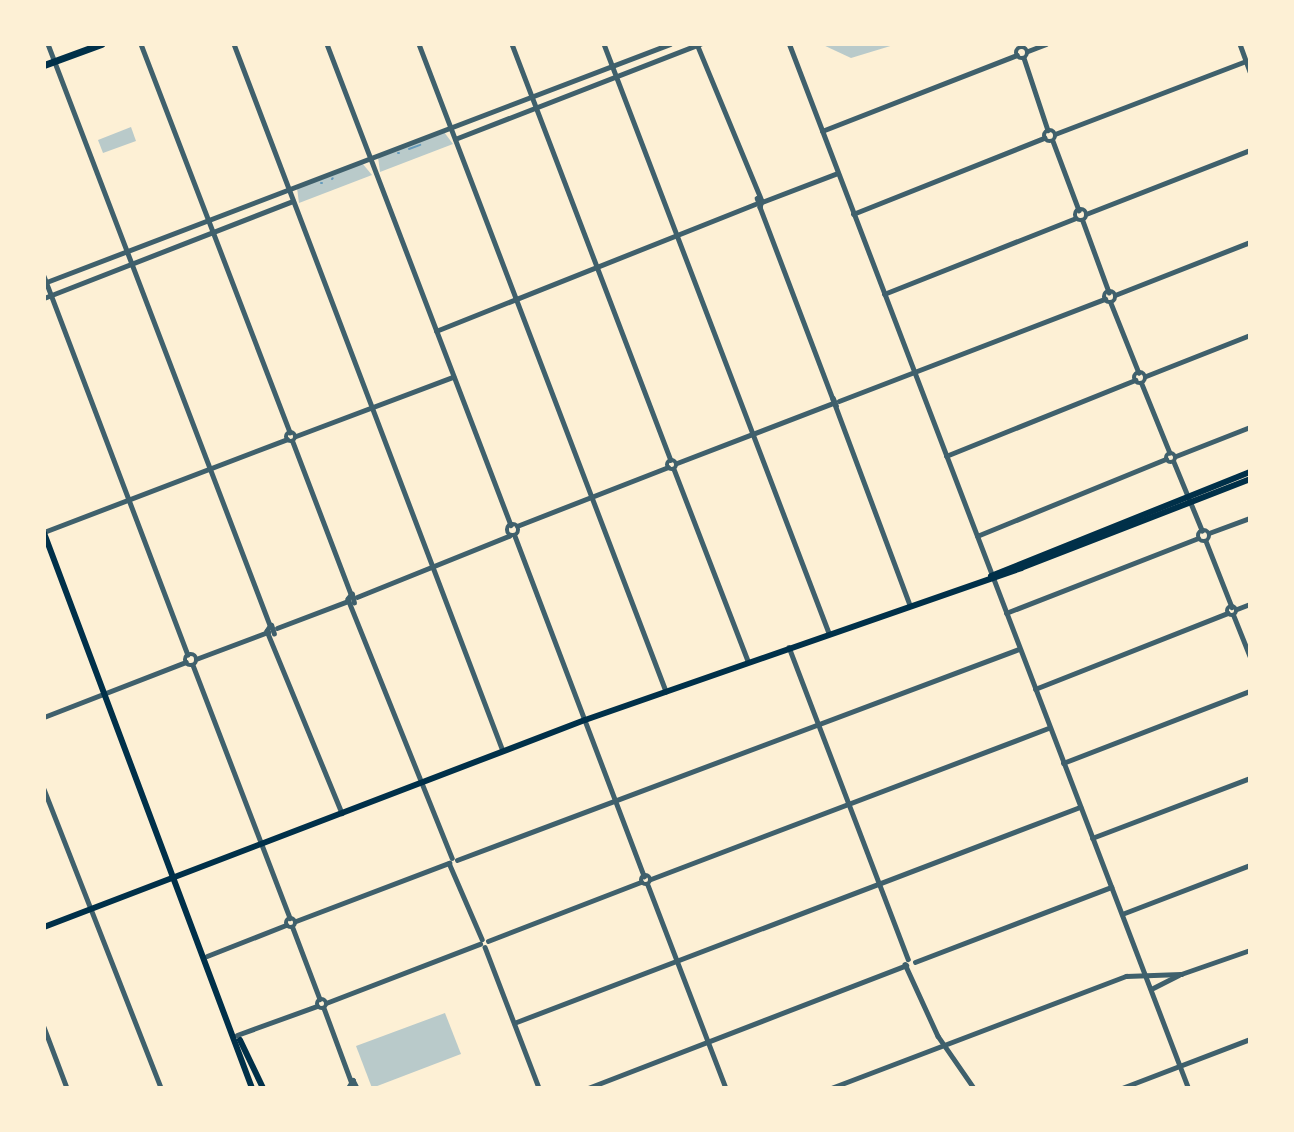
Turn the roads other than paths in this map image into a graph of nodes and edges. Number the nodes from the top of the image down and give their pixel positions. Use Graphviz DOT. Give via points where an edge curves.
graph roads {
  1 [pos="48,44"];
  2 [pos="101,44"];
  3 [pos="141,44"];
  4 [pos="234,44"];
  5 [pos="327,44"];
  6 [pos="419,44"];
  7 [pos="512,44"];
  8 [pos="604,44"];
  9 [pos="670,44"];
  10 [pos="698,44"];
  11 [pos="789,44"];
  12 [pos="1046,44"];
  13 [pos="1240,44"];
  14 [pos="1020,45"];
  15 [pos="1028,51"];
  16 [pos="1017,55"];
  17 [pos="1024,58"];
  18 [pos="54,61"];
  19 [pos="1246,61"];
  20 [pos="44,65"];
  21 [pos="612,66"];
  22 [pos="1250,71"];
  23 [pos="616,76"];
  24 [pos="532,97"];
  25 [pos="536,108"];
  26 [pos="450,127"];
  27 [pos="1048,130"];
  28 [pos="822,131"];
  29 [pos="1055,134"];
  30 [pos="1044,138"];
  31 [pos="455,139"];
  32 [pos="1053,141"];
  33 [pos="1250,150"];
  34 [pos="370,158"];
  35 [pos="838,173"];
  36 [pos="289,189"];
  37 [pos="293,201"];
  38 [pos="758,203"];
  39 [pos="1079,210"];
  40 [pos="853,214"];
  41 [pos="1086,214"];
  42 [pos="1076,218"];
  43 [pos="208,219"];
  44 [pos="1083,220"];
  45 [pos="213,232"];
  46 [pos="678,234"];
  47 [pos="1250,242"];
  48 [pos="128,250"];
  49 [pos="132,263"];
  50 [pos="597,268"];
  51 [pos="45,280"];
  52 [pos="1110,292"];
  53 [pos="884,294"];
  54 [pos="51,295"];
  55 [pos="1115,295"];
  56 [pos="44,298"];
  57 [pos="1105,299"];
  58 [pos="517,300"];
  59 [pos="1111,303"];
  60 [pos="436,331"];
  61 [pos="1250,335"];
  62 [pos="1139,373"];
  63 [pos="915,374"];
  64 [pos="1146,376"];
  65 [pos="453,377"];
  66 [pos="1135,380"];
  67 [pos="1142,384"];
  68 [pos="835,402"];
  69 [pos="373,408"];
  70 [pos="1250,426"];
  71 [pos="290,432"];
  72 [pos="754,434"];
  73 [pos="296,436"];
  74 [pos="287,439"];
  75 [pos="293,442"];
  76 [pos="1170,453"];
  77 [pos="946,456"];
  78 [pos="1176,456"];
  79 [pos="671,460"];
  80 [pos="1166,460"];
  81 [pos="1174,462"];
  82 [pos="677,463"];
  83 [pos="667,467"];
  84 [pos="210,468"];
  85 [pos="674,469"];
  86 [pos="1250,472"];
  87 [pos="1250,479"];
  88 [pos="592,497"];
  89 [pos="129,499"];
  90 [pos="1189,500"];
  91 [pos="1250,518"];
  92 [pos="514,525"];
  93 [pos="1202,530"];
  94 [pos="44,532"];
  95 [pos="1209,533"];
  96 [pos="512,536"];
  97 [pos="976,536"];
  98 [pos="1198,538"];
  99 [pos="1206,541"];
  100 [pos="434,569"];
  101 [pos="991,576"];
  102 [pos="351,594"];
  103 [pos="357,597"];
  104 [pos="351,602"];
  105 [pos="1250,604"];
  106 [pos="910,605"];
  107 [pos="1234,608"];
  108 [pos="1005,613"];
  109 [pos="1228,613"];
  110 [pos="1234,616"];
  111 [pos="270,625"];
  112 [pos="277,628"];
  113 [pos="268,632"];
  114 [pos="829,633"];
  115 [pos="274,634"];
  116 [pos="789,647"];
  117 [pos="1019,649"];
  118 [pos="188,655"];
  119 [pos="1250,656"];
  120 [pos="196,659"];
  121 [pos="748,661"];
  122 [pos="186,662"];
  123 [pos="192,665"];
  124 [pos="1035,689"];
  125 [pos="666,691"];
  126 [pos="1250,691"];
  127 [pos="105,693"];
  128 [pos="44,716"];
  129 [pos="585,720"];
  130 [pos="819,725"];
  131 [pos="1049,728"];
  132 [pos="503,751"];
  133 [pos="1063,763"];
  134 [pos="1250,778"];
  135 [pos="422,782"];
  136 [pos="44,789"];
  137 [pos="616,802"];
  138 [pos="849,804"];
  139 [pos="1080,807"];
  140 [pos="342,813"];
  141 [pos="1092,838"];
  142 [pos="261,843"];
  143 [pos="453,860"];
  144 [pos="1250,865"];
  145 [pos="644,876"];
  146 [pos="175,877"];
  147 [pos="651,879"];
  148 [pos="641,882"];
  149 [pos="880,883"];
  150 [pos="648,885"];
  151 [pos="1111,887"];
  152 [pos="91,909"];
  153 [pos="1122,914"];
  154 [pos="289,918"];
  155 [pos="296,922"];
  156 [pos="286,925"];
  157 [pos="44,927"];
  158 [pos="293,928"];
  159 [pos="484,943"];
  160 [pos="1250,950"];
  161 [pos="206,956"];
  162 [pos="908,959"];
  163 [pos="677,961"];
  164 [pos="915,962"];
  165 [pos="909,967"];
  166 [pos="1144,974"];
  167 [pos="1181,974"];
  168 [pos="1150,989"];
  169 [pos="320,999"];
  170 [pos="317,1006"];
  171 [pos="325,1006"];
  172 [pos="514,1023"];
  173 [pos="44,1027"];
  174 [pos="237,1035"];
  175 [pos="1250,1040"];
  176 [pos="708,1042"];
  177 [pos="944,1045"];
  178 [pos="1180,1067"];
  179 [pos="351,1081"];
  180 [pos="67,1088"];
  181 [pos="161,1088"];
  182 [pos="252,1088"];
  183 [pos="263,1088"];
  184 [pos="347,1088"];
  185 [pos="358,1088"];
  186 [pos="539,1088"];
  187 [pos="588,1088"];
  188 [pos="726,1088"];
  189 [pos="831,1088"];
  190 [pos="974,1088"];
  191 [pos="1122,1088"];
  192 [pos="1188,1088"];
  1 -- 18 [label="street"];
  2 -- 18 [label="main road"];
  3 -- 43 [label="street"];
  4 -- 36 [label="street"];
  5 -- 34 [label="street"];
  6 -- 26 [label="street"];
  7 -- 24 [label="street"];
  8 -- 21 [label="street"];
  9 -- 21 [label="street"];
  10 -- 23 [label="street"];
  10 -- 38 [label="street"];
  11 -- 28 [label="street"];
  12 -- 15 [label="street"];
  13 -- 19 [label="street"];
  14 -- 15 [label="street"];
  14 -- 16 [label="street"];
  15 -- 17 [label="street"];
  16 -- 17 [label="street"];
  16 -- 28 [label="street"];
  17 -- 27 [label="street"];
  18 -- 20 [label="main road"];
  18 -- 48 [label="street"];
  19 -- 22 [label="street"];
  19 -- 29 [label="street"];
  21 -- 23 [label="street"];
  21 -- 24 [label="street"];
  23 -- 25 [label="street"];
  23 -- 46 [label="street"];
  24 -- 25 [label="street"];
  24 -- 26 [label="street"];
  25 -- 31 [label="street"];
  25 -- 50 [label="street"];
  26 -- 31 [label="street"];
  26 -- 34 [label="street"];
  27 -- 29 [label="street"];
  27 -- 30 [label="street"];
  28 -- 35 [label="street"];
  29 -- 32 [label="street"];
  30 -- 32 [label="street"];
  30 -- 40 [label="street"];
  31 -- 58 [label="street"];
  32 -- 39 [label="street"];
  33 -- 41 [label="street"];
  34 -- 36 [label="street"];
  34 -- 60 [label="street"];
  35 -- 38 [label="street"];
  35 -- 40 [label="street"];
  36 -- 37 [label="street"];
  36 -- 43 [label="street"];
  37 -- 45 [label="street"];
  37 -- 69 [label="street"];
  38 -- 46 [label="street"];
  38 -- 68 [label="street"];
  39 -- 41 [label="street"];
  39 -- 42 [label="street"];
  40 -- 53 [label="street"];
  41 -- 44 [label="street"];
  42 -- 44 [label="street"];
  42 -- 53 [label="street"];
  43 -- 45 [label="street"];
  43 -- 48 [label="street"];
  44 -- 52 [label="street"];
  45 -- 49 [label="street"];
  45 -- 71 [label="street"];
  46 -- 50 [label="street"];
  46 -- 72 [label="street"];
  47 -- 55 [label="street"];
  48 -- 49 [label="street"];
  48 -- 51 [label="street"];
  49 -- 54 [label="street"];
  49 -- 84 [label="street"];
  50 -- 58 [label="street"];
  50 -- 79 [label="street"];
  51 -- 54 [label="street"];
  52 -- 55 [label="street"];
  52 -- 57 [label="street"];
  53 -- 63 [label="street"];
  54 -- 56 [label="street"];
  54 -- 89 [label="street"];
  55 -- 59 [label="street"];
  57 -- 59 [label="street"];
  57 -- 63 [label="street"];
  58 -- 60 [label="street"];
  58 -- 88 [label="street"];
  59 -- 62 [label="street"];
  60 -- 65 [label="street"];
  61 -- 64 [label="street"];
  62 -- 64 [label="street"];
  62 -- 66 [label="street"];
  63 -- 68 [label="street"];
  63 -- 77 [label="street"];
  64 -- 67 [label="street"];
  65 -- 69 [label="street"];
  65 -- 92 [label="street"];
  66 -- 67 [label="street"];
  66 -- 77 [label="street"];
  67 -- 76 [label="street"];
  68 -- 72 [label="street"];
  68 -- 106 [label="street"];
  69 -- 73 [label="street"];
  69 -- 100 [label="street"];
  70 -- 78 [label="street"];
  71 -- 73 [label="street"];
  71 -- 74 [label="street"];
  72 -- 82 [label="street"];
  72 -- 114 [label="street"];
  73 -- 75 [label="street"];
  74 -- 75 [label="street"];
  74 -- 84 [label="street"];
  75 -- 102 [label="street"];
  76 -- 78 [label="street"];
  76 -- 80 [label="street"];
  77 -- 97 [label="street"];
  78 -- 81 [label="street"];
  79 -- 82 [label="street"];
  79 -- 83 [label="street"];
  80 -- 81 [label="street"];
  80 -- 97 [label="street"];
  81 -- 90 [label="street"];
  82 -- 85 [label="street"];
  83 -- 85 [label="street"];
  83 -- 88 [label="street"];
  84 -- 89 [label="street"];
  84 -- 111 [label="street"];
  85 -- 121 [label="street"];
  86 -- 90 [label="main road"];
  87 -- 90 [label="main road"];
  88 -- 92 [label="street"];
  88 -- 125 [label="street"];
  89 -- 94 [label="street"];
  89 -- 118 [label="street"];
  90 -- 93 [label="street"];
  90 -- 101 [label="main road"];
  91 -- 95 [label="street"];
  92 -- 96 [label="street"];
  92 -- 96 [label="street"];
  93 -- 95 [label="street"];
  93 -- 98 [label="street"];
  94 -- 127 [label="main road"];
  95 -- 99 [label="street"];
  96 -- 100 [label="street"];
  96 -- 129 [label="street"];
  97 -- 101 [label="street"];
  98 -- 99 [label="street"];
  98 -- 108 [label="street"];
  99 -- 107 [label="street"];
  100 -- 103 [label="street"];
  100 -- 132 [label="street"];
  101 -- 106 [label="main road"];
  101 -- 108 [label="street"];
  102 -- 103 [label="street"];
  102 -- 104 [label="street"];
  103 -- 104 [label="street"];
  104 -- 112 [label="street"];
  104 -- 135 [label="street"];
  105 -- 107 [label="street"];
  106 -- 114 [label="main road"];
  107 -- 109 [label="street"];
  107 -- 110 [label="street"];
  108 -- 117 [label="street"];
  109 -- 110 [label="street"];
  109 -- 124 [label="street"];
  110 -- 119 [label="street"];
  111 -- 112 [label="street"];
  111 -- 113 [label="street"];
  112 -- 115 [label="street"];
  113 -- 115 [label="street"];
  113 -- 120 [label="street"];
  114 -- 116 [label="main road"];
  115 -- 140 [label="street"];
  116 -- 121 [label="main road"];
  116 -- 130 [label="street"];
  117 -- 124 [label="street"];
  117 -- 130 [label="street"];
  118 -- 120 [label="street"];
  118 -- 122 [label="street"];
  120 -- 123 [label="street"];
  121 -- 125 [label="main road"];
  122 -- 123 [label="street"];
  122 -- 127 [label="street"];
  123 -- 142 [label="street"];
  124 -- 131 [label="street"];
  125 -- 129 [label="main road"];
  126 -- 133 [label="street"];
  127 -- 128 [label="street"];
  127 -- 146 [label="main road"];
  129 -- 132 [label="main road"];
  129 -- 137 [label="street"];
  130 -- 137 [label="street"];
  130 -- 138 [label="street"];
  131 -- 133 [label="street"];
  131 -- 138 [label="street"];
  132 -- 135 [label="main road"];
  133 -- 139 [label="street"];
  134 -- 141 [label="street"];
  135 -- 140 [label="main road"];
  135 -- 143 [label="street"];
  136 -- 152 [label="street"];
  137 -- 143 [label="street"];
  137 -- 145 [label="street"];
  138 -- 147 [label="street"];
  138 -- 149 [label="street"];
  139 -- 141 [label="street"];
  139 -- 149 [label="street"];
  140 -- 142 [label="main road"];
  141 -- 151 [label="street"];
  142 -- 146 [label="main road"];
  142 -- 154 [label="street"];
  143 -- 155 [label="street"];
  143 -- 159 [label="street"];
  144 -- 153 [label="street"];
  145 -- 147 [label="street"];
  145 -- 148 [label="street"];
  146 -- 152 [label="main road"];
  146 -- 161 [label="main road"];
  147 -- 150 [label="street"];
  148 -- 150 [label="street"];
  148 -- 159 [label="street"];
  149 -- 162 [label="street"];
  149 -- 163 [label="street"];
  150 -- 163 [label="street"];
  151 -- 153 [label="street"];
  151 -- 164 [label="street"];
  152 -- 157 [label="main road"];
  152 -- 181 [label="street"];
  153 -- 166 [label="street"];
  154 -- 155 [label="street"];
  154 -- 156 [label="street"];
  155 -- 158 [label="street"];
  156 -- 158 [label="street"];
  156 -- 161 [label="street"];
  158 -- 169 [label="street"];
  159 -- 171 [label="street"];
  159 -- 172 [label="street"];
  160 -- 167 [label="street"];
  161 -- 174 [label="main road"];
  162 -- 164 [label="street"];
  162 -- 165 [label="street"];
  163 -- 172 [label="street"];
  163 -- 176 [label="street"];
  164 -- 165 [label="street"];
  165 -- 176 [label="street"];
  165 -- 177 [label="street"];
  166 -- 167 [label="street"];
  166 -- 168 [label="street"];
  166 -- 177 [label="street"];
  167 -- 168 [label="street"];
  168 -- 178 [label="street"];
  169 -- 170 [label="street"];
  169 -- 171 [label="street"];
  170 -- 171 [label="street"];
  170 -- 174 [label="street"];
  171 -- 179 [label="street"];
  172 -- 186 [label="street"];
  173 -- 180 [label="street"];
  174 -- 182 [label="main road"];
  174 -- 183 [label="main road"];
  175 -- 178 [label="street"];
  176 -- 187 [label="street"];
  176 -- 188 [label="street"];
  177 -- 189 [label="street"];
  177 -- 190 [label="street"];
  178 -- 191 [label="street"];
  178 -- 192 [label="street"];
  179 -- 184 [label="street"];
  179 -- 185 [label="street"];
}
